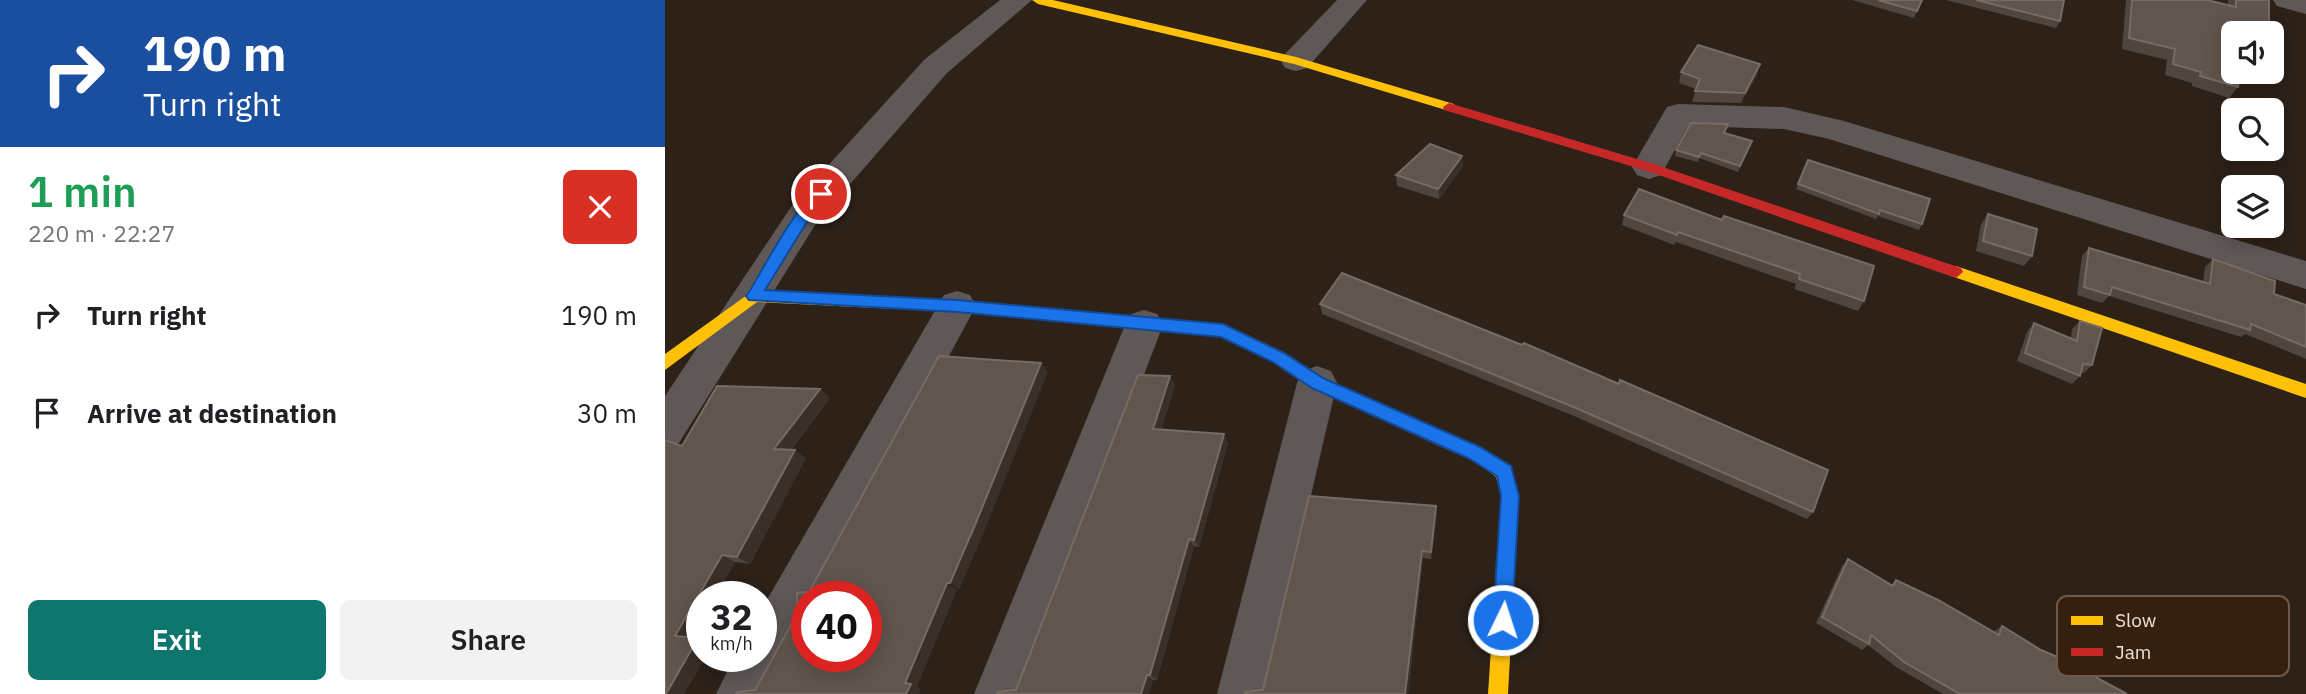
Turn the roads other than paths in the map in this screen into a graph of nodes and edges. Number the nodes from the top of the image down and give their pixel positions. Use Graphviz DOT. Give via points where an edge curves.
graph roads {
  1 [pos="1018,0"];
  2 [pos="1038,0"];
  3 [pos="1353,0"];
  4 [pos="2287,0"];
  5 [pos="2306,5"];
  6 [pos="1296,61"];
  7 [pos="1649,167"];
  8 [pos="2306,275"];
  9 [pos="754,296"];
  10 [pos="957,306"];
  11 [pos="1144,325"];
  12 [pos="665,363"];
  13 [pos="1317,383"];
  14 [pos="2306,391"];
  15 [pos="665,430"];
  16 [pos="777,627"];
  17 [pos="752,672"];
  18 [pos="740,694"];
  19 [pos="998,694"];
  20 [pos="1241,694"];
  21 [pos="1498,694"];
  1 -- 9 [label="street" via="936,66 909,95 805,213"];
  2 -- 6 [label="street"];
  3 -- 6 [label="street"];
  4 -- 5 [label="street"];
  6 -- 7 [label="street"];
  7 -- 8 [label="street" via="1678,115 1793,119"];
  7 -- 14 [label="street"];
  9 -- 10 [label="street"];
  9 -- 12 [label="street"];
  9 -- 15 [label="street"];
  10 -- 11 [label="street"];
  10 -- 16 [label="street"];
  11 -- 13 [label="street" via="1223,331 1278,357"];
  11 -- 19 [label="street"];
  13 -- 20 [label="street"];
  13 -- 21 [label="street" via="1474,452 1504,472 1510,496"];
  17 -- 18 [label="street"];
}
